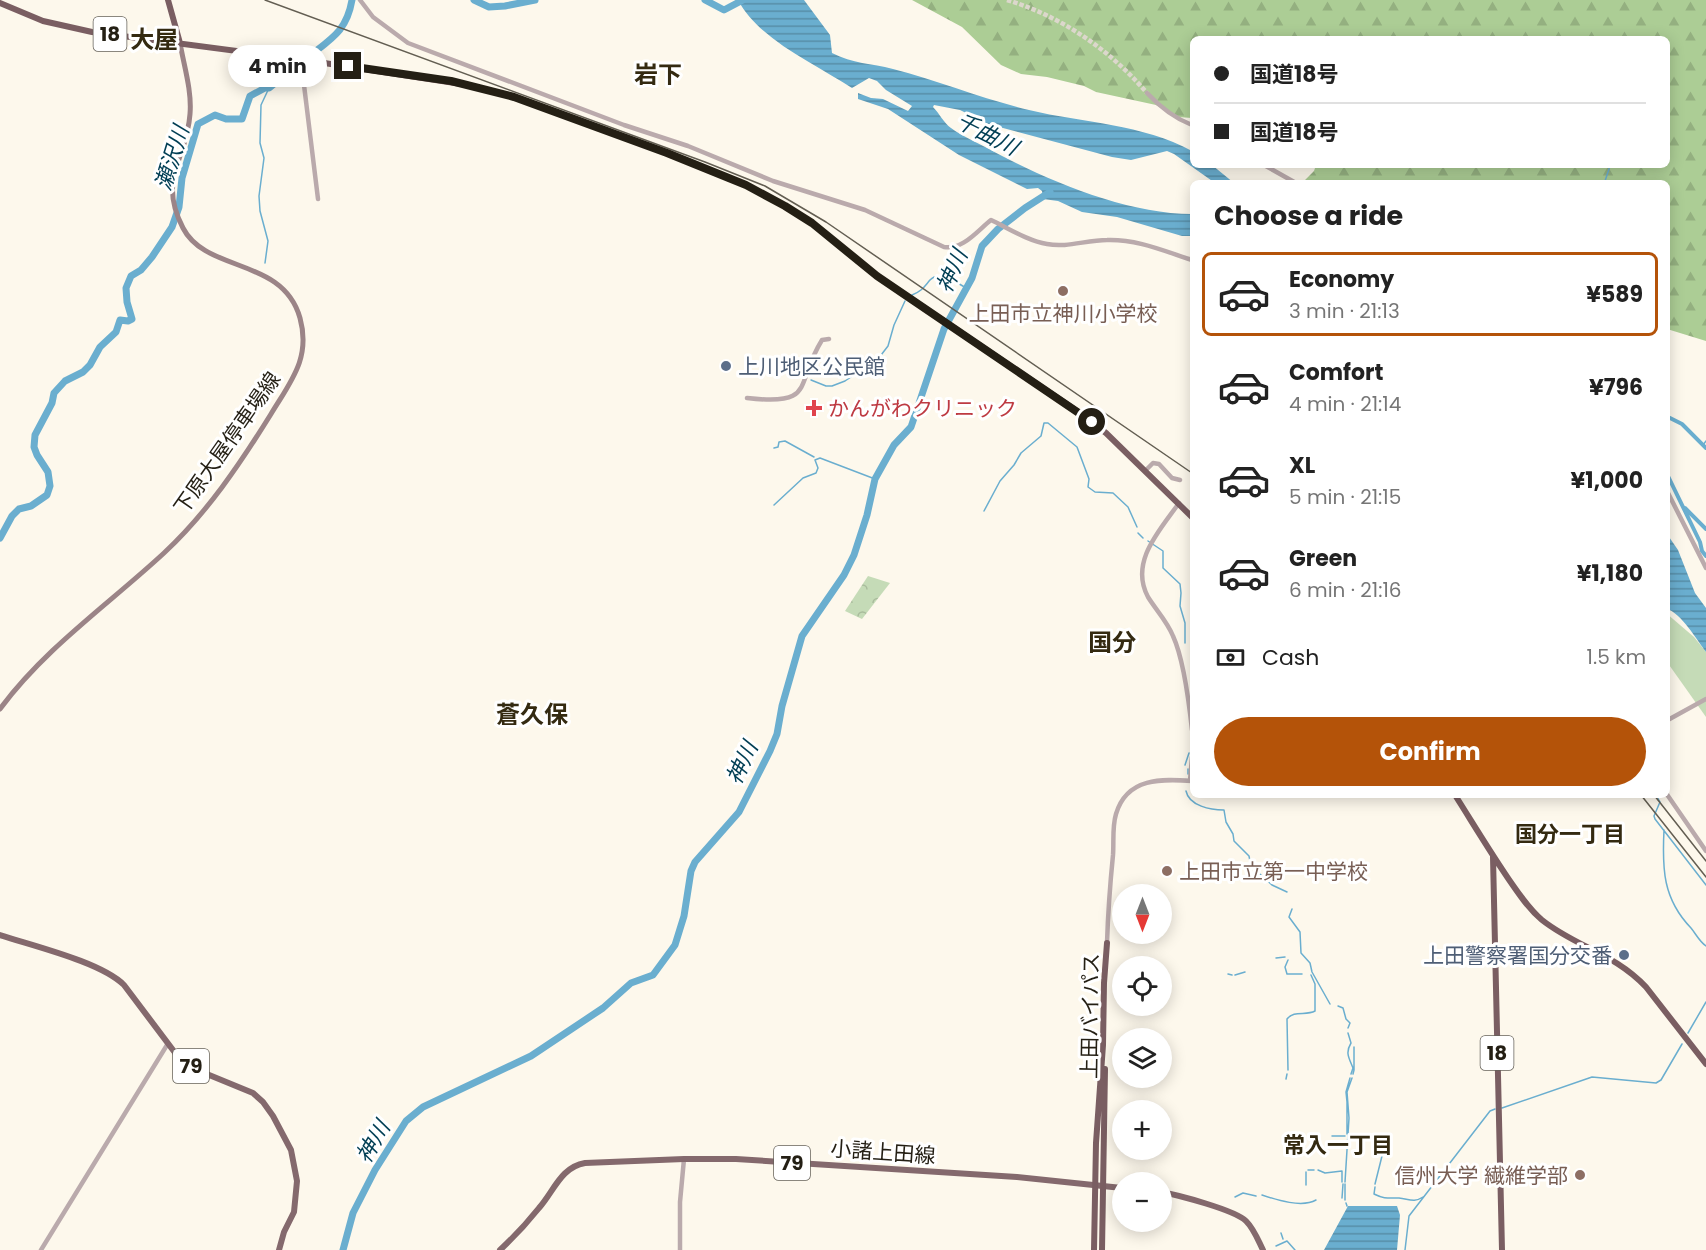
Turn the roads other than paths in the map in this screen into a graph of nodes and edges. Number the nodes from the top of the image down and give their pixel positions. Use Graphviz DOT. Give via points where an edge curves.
graph roads {
  1 [pos="168,0"];
  2 [pos="360,0"];
  3 [pos="0,3"];
  4 [pos="180,43"];
  5 [pos="307,60"];
  6 [pos="1147,93"];
  7 [pos="1190,124"];
  8 [pos="1269,168"];
  9 [pos="1291,180"];
  10 [pos="318,199"];
  11 [pos="1190,259"];
  12 [pos="829,339"];
  13 [pos="747,398"];
  14 [pos="1146,470"];
  15 [pos="1180,480"];
  16 [pos="1670,497"];
  17 [pos="1179,503"];
  18 [pos="1190,515"];
  19 [pos="1706,568"];
  20 [pos="1706,699"];
  21 [pos="0,709"];
  22 [pos="1190,718"];
  23 [pos="1670,719"];
  24 [pos="1190,781"];
  25 [pos="1457,798"];
  26 [pos="1669,798"];
  27 [pos="1706,851"];
  28 [pos="1493,857"];
  29 [pos="0,935"];
  30 [pos="1107,943"];
  31 [pos="167,1045"];
  32 [pos="1706,1064"];
  33 [pos="684,1158"];
  34 [pos="1095,1185"];
  35 [pos="1103,1186"];
  36 [pos="1112,1187"];
  37 [pos="1172,1194"];
  38 [pos="40,1250"];
  39 [pos="279,1250"];
  40 [pos="500,1250"];
  41 [pos="680,1250"];
  42 [pos="1094,1250"];
  43 [pos="1102,1250"];
  44 [pos="1263,1250"];
  45 [pos="1502,1250"];
  1 -- 4 [label="highway"];
  2 -- 11 [label="street" via="373,17 408,43 773,181 865,210 944,247 964,243 991,220 1044,244 1126,240"];
  3 -- 4 [label="highway, 18" via="58,26"];
  4 -- 5 [label="highway, 18"];
  4 -- 21 [label="main road, 下原大屋停車場線" via="190,113 173,179 174,208 184,231 201,248 261,274 285,291 297,310 304,339 298,370 211,504 165,552 41,661"];
  5 -- 10 [label="street" via="304,85"];
  5 -- 14 [label="highway, 18" via="451,81 514,97 761,192 812,223 877,276 1077,411"];
  6 -- 7 [label="street" via="1162,108"];
  8 -- 9 [label="street"];
  12 -- 13 [label="street" via="822,340 804,384 790,398"];
  14 -- 15 [label="street" via="1153,463 1159,464 1172,478"];
  14 -- 17 [label="highway, 18"];
  16 -- 19 [label="street"];
  17 -- 18 [label="highway, 18"];
  17 -- 22 [label="street" via="1149,546 1141,574 1147,594 1178,649"];
  20 -- 23 [label="street"];
  24 -- 30 [label="street" via="1146,782 1119,806 1108,888"];
  25 -- 28 [label="highway"];
  26 -- 27 [label="street"];
  28 -- 32 [label="highway" via="1540,918 1611,958 1641,981"];
  28 -- 45 [label="highway, 18"];
  29 -- 31 [label="main road, 79" via="113,976"];
  30 -- 34 [label="highway, 上田バイパス"];
  30 -- 35 [label="highway, 上田バイパス"];
  31 -- 38 [label="street"];
  31 -- 39 [label="main road, 79" via="191,1066 253,1093 273,1116 291,1150 297,1181 294,1212"];
  33 -- 34 [label="main road, 小諸上田線 / 79" via="984,1174"];
  33 -- 40 [label="main road, 小諸上田線 / 79" via="574,1166"];
  33 -- 41 [label="street"];
  34 -- 35 [label="main road, 小諸上田線 / 79"];
  34 -- 42 [label="highway, 上田バイパス"];
  35 -- 36 [label="main road, 小諸上田線 / 79"];
  35 -- 43 [label="highway, 上田バイパス"];
  37 -- 44 [label="main road" via="1243,1218"];
}
